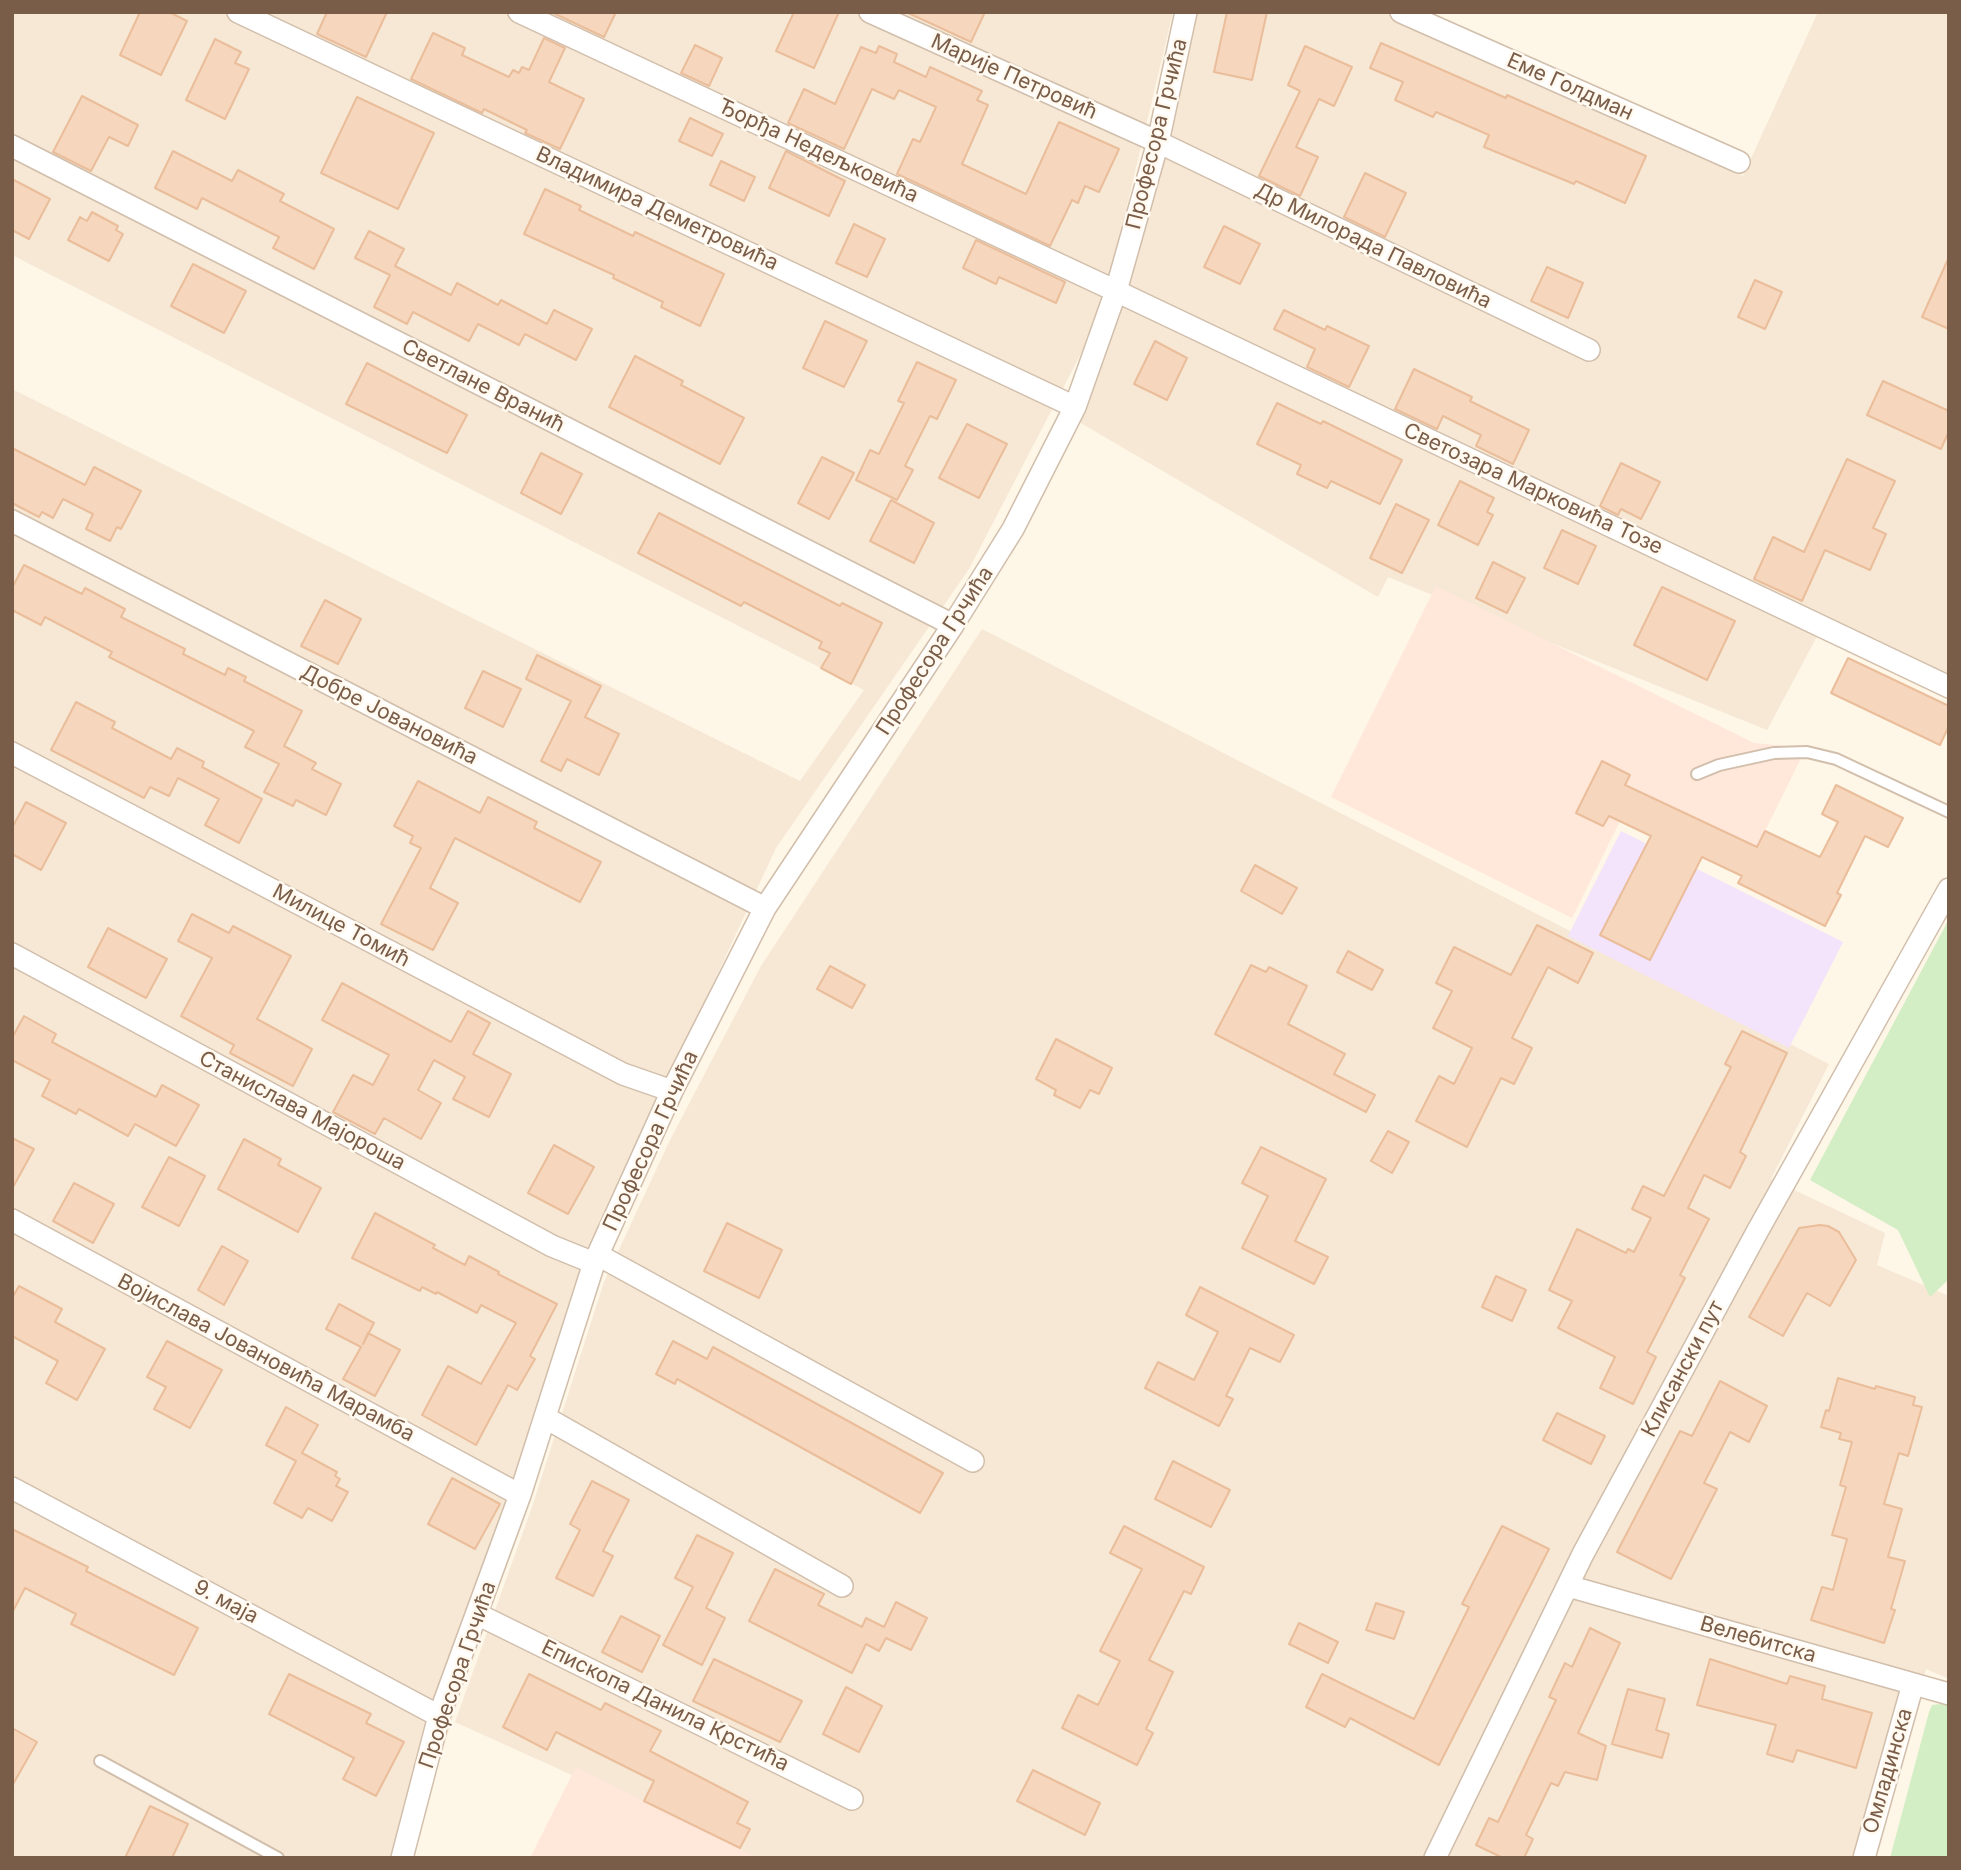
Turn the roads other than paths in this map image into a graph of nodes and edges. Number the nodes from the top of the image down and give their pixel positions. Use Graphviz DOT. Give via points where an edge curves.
graph roads {
  1 [pos="238,12"];
  2 [pos="519,12"];
  3 [pos="870,12"];
  4 [pos="1186,12"];
  5 [pos="1401,12"];
  6 [pos="1158,142"];
  7 [pos="12,146"];
  8 [pos="1739,162"];
  9 [pos="1116,290"];
  10 [pos="1589,350"];
  11 [pos="1075,407"];
  12 [pos="12,522"];
  13 [pos="953,625"];
  14 [pos="1949,687"];
  15 [pos="12,753"];
  16 [pos="1696,774"];
  17 [pos="1949,812"];
  18 [pos="1949,889"];
  19 [pos="765,908"];
  20 [pos="12,954"];
  21 [pos="672,1091"];
  22 [pos="12,1220"];
  23 [pos="596,1259"];
  24 [pos="546,1418"];
  25 [pos="973,1461"];
  26 [pos="12,1488"];
  27 [pos="520,1495"];
  28 [pos="842,1586"];
  29 [pos="1568,1586"];
  30 [pos="477,1614"];
  31 [pos="1913,1684"];
  32 [pos="1949,1693"];
  33 [pos="439,1716"];
  34 [pos="100,1761"];
  35 [pos="852,1799"];
  36 [pos="278,1858"];
  37 [pos="402,1858"];
  38 [pos="1435,1858"];
  39 [pos="1864,1858"];
  1 -- 11 [label="street, Владимира Деметровића"];
  2 -- 9 [label="street, Ђорђа Недељковића"];
  3 -- 6 [label="street, Марије Петровић"];
  4 -- 6 [label="street, Професора Грчића"];
  5 -- 8 [label="street, Еме Голдман"];
  6 -- 9 [label="street, Професора Грчића"];
  6 -- 10 [label="street, Др Милорада Павловића"];
  7 -- 13 [label="street, Светлане Вранић"];
  9 -- 11 [label="street, Професора Грчића"];
  9 -- 14 [label="street, Светозара Марковића Тозе"];
  11 -- 13 [label="street, Професора Грчића" via="1013,529"];
  12 -- 19 [label="street, Добре Јовановића"];
  13 -- 19 [label="street, Професора Грчића"];
  15 -- 21 [label="street, Милице Томић" via="624,1074"];
  16 -- 17 [label="lane" via="1774,753 1807,752 1836,759"];
  18 -- 29 [label="street, Клисански пут"];
  19 -- 21 [label="street, Професора Грчића"];
  20 -- 23 [label="street, Станислава Мајороша" via="552,1246"];
  21 -- 23 [label="street, Професора Грчића"];
  22 -- 27 [label="street, Војислава Јовановића Марамба"];
  23 -- 24 [label="street, Професора Грчића"];
  23 -- 25 [label="street, Професора Грчића"];
  24 -- 27 [label="street, Професора Грчића"];
  24 -- 28 [label="street"];
  26 -- 33 [label="street, 9. маја"];
  27 -- 30 [label="street, Професора Грчића"];
  29 -- 31 [label="street, Велебитска"];
  29 -- 38 [label="street, Клисански пут"];
  30 -- 33 [label="street, Професора Грчића"];
  30 -- 35 [label="street, Епископа Данила Крстића"];
  31 -- 32 [label="street, Велебитска"];
  31 -- 39 [label="street, Омладинска"];
  33 -- 37 [label="street, Професора Грчића"];
  34 -- 36 [label="lane"];
}
